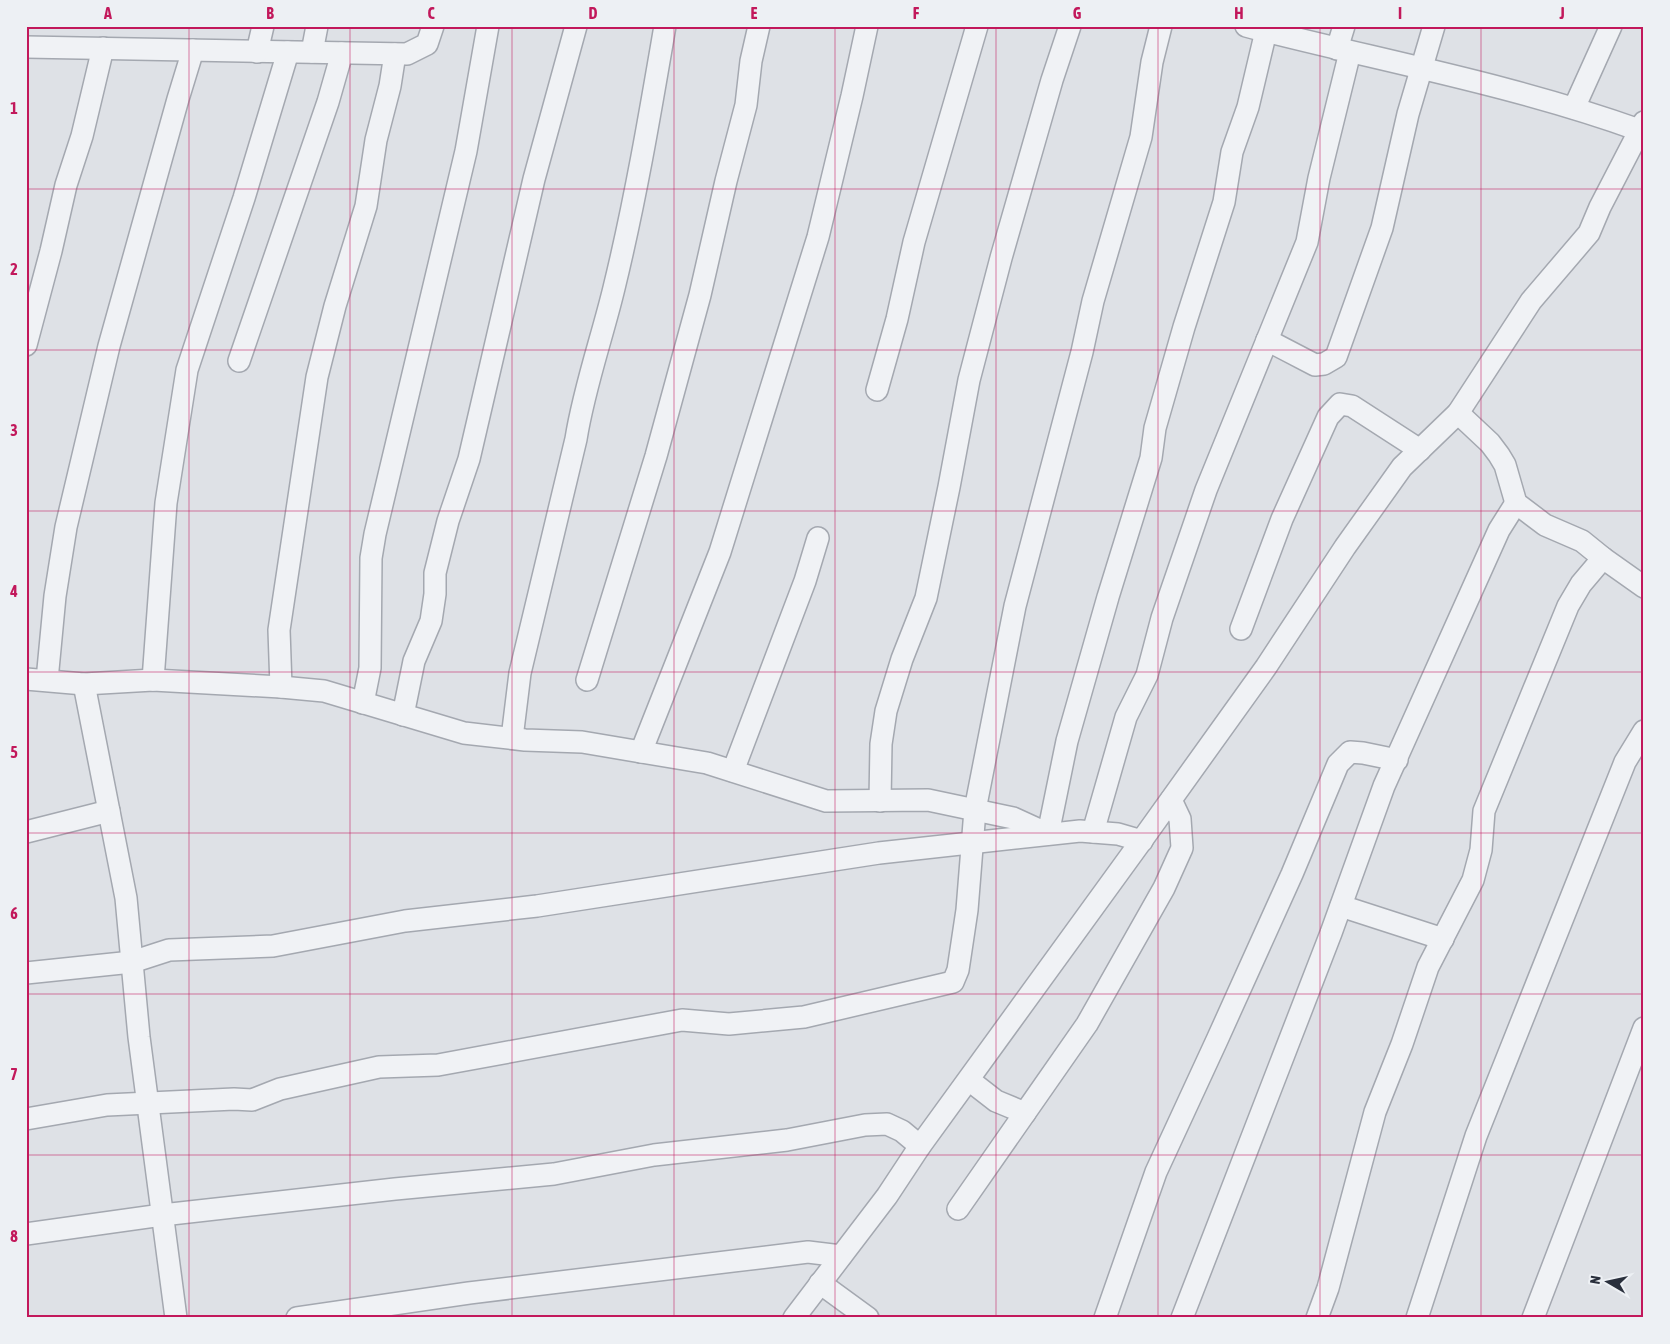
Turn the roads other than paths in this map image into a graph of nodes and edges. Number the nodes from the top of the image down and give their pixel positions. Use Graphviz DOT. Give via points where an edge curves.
graph roads {
  1 [pos="263,26"];
  2 [pos="317,26"];
  3 [pos="433,26"];
  4 [pos="488,26"];
  5 [pos="576,26"];
  6 [pos="665,26"];
  7 [pos="759,26"];
  8 [pos="867,26"];
  9 [pos="977,26"];
  10 [pos="1070,26"];
  11 [pos="1161,26"];
  12 [pos="1344,26"];
  13 [pos="1434,26"];
  14 [pos="1611,26"];
  15 [pos="1253,28"];
  16 [pos="26,47"];
  17 [pos="103,48"];
  18 [pos="193,50"];
  19 [pos="1343,51"];
  20 [pos="257,52"];
  21 [pos="288,52"];
  22 [pos="312,52"];
  23 [pos="342,53"];
  24 [pos="395,54"];
  25 [pos="1423,69"];
  26 [pos="1574,108"];
  27 [pos="1641,126"];
  28 [pos="1266,340"];
  29 [pos="26,345"];
  30 [pos="239,361"];
  31 [pos="877,390"];
  32 [pos="1458,413"];
  33 [pos="1420,450"];
  34 [pos="1516,503"];
  35 [pos="818,538"];
  36 [pos="1603,558"];
  37 [pos="1644,587"];
  38 [pos="1241,629"];
  39 [pos="37,679"];
  40 [pos="153,680"];
  41 [pos="587,680"];
  42 [pos="84,684"];
  43 [pos="281,687"];
  44 [pos="363,703"];
  45 [pos="403,715"];
  46 [pos="1644,731"];
  47 [pos="512,738"];
  48 [pos="641,752"];
  49 [pos="1396,760"];
  50 [pos="733,771"];
  51 [pos="1171,800"];
  52 [pos="880,801"];
  53 [pos="975,810"];
  54 [pos="109,811"];
  55 [pos="26,832"];
  56 [pos="1093,832"];
  57 [pos="1048,834"];
  58 [pos="1142,841"];
  59 [pos="974,843"];
  60 [pos="1341,906"];
  61 [pos="1443,939"];
  62 [pos="132,962"];
  63 [pos="26,973"];
  64 [pos="1644,1028"];
  65 [pos="969,1080"];
  66 [pos="148,1103"];
  67 [pos="1025,1113"];
  68 [pos="26,1119"];
  69 [pos="920,1146"];
  70 [pos="958,1209"];
  71 [pos="162,1215"];
  72 [pos="26,1234"];
  73 [pos="841,1256"];
  74 [pos="820,1283"];
  75 [pos="176,1318"];
  76 [pos="297,1318"];
  77 [pos="794,1318"];
  78 [pos="868,1318"];
  79 [pos="1105,1318"];
  80 [pos="1182,1318"];
  81 [pos="1317,1318"];
  82 [pos="1417,1318"];
  83 [pos="1533,1318"];
  1 -- 20 [label="street"];
  2 -- 22 [label="street"];
  3 -- 24 [label="street" via="427,44 407,54"];
  4 -- 44 [label="street" via="466,151 375,534 371,558 370,668"];
  5 -- 45 [label="street" via="534,179 469,458 435,573 436,594 431,621 414,661"];
  6 -- 47 [label="street" via="630,218 580,413 520,673"];
  7 -- 41 [label="street" via="746,106 700,295 656,456"];
  8 -- 48 [label="street" via="818,238 720,552"];
  9 -- 31 [label="street" via="914,242"];
  10 -- 52 [label="street" via="1001,258 969,380 926,598 886,711 881,744"];
  11 -- 53 [label="street" via="1141,137 1093,301 1015,606"];
  12 -- 19 [label="street"];
  13 -- 25 [label="street"];
  14 -- 26 [label="street"];
  15 -- 19 [label="street"];
  15 -- 57 [label="street" via="1248,107 1232,152 1224,202 1184,327 1155,428 1151,458 1067,741"];
  16 -- 17 [label="street"];
  17 -- 18 [label="street"];
  17 -- 29 [label="street"];
  18 -- 20 [label="street"];
  18 -- 39 [label="street" via="109,346 66,528"];
  19 -- 25 [label="street"];
  19 -- 28 [label="street" via="1307,242"];
  20 -- 21 [label="street"];
  21 -- 22 [label="street"];
  21 -- 40 [label="street" via="187,370 166,503"];
  22 -- 23 [label="street"];
  23 -- 24 [label="street"];
  23 -- 30 [label="street"];
  24 -- 43 [label="street" via="376,140 366,206 334,306 317,377 280,630"];
  25 -- 26 [label="street"];
  25 -- 28 [label="street" via="1408,114 1382,228 1336,357 1324,364 1315,364"];
  26 -- 27 [label="street"];
  27 -- 32 [label="street" via="1589,233 1531,301"];
  28 -- 56 [label="street" via="1206,490 1146,675 1126,717"];
  32 -- 33 [label="street"];
  32 -- 34 [label="street" via="1499,455"];
  33 -- 38 [label="street" via="1352,406 1340,404 1328,417 1282,519"];
  33 -- 51 [label="street" via="1402,467"];
  34 -- 36 [label="street" via="1545,525 1582,541"];
  34 -- 49 [label="street" via="1499,530"];
  35 -- 50 [label="street" via="805,581"];
  36 -- 37 [label="street"];
  36 -- 61 [label="street" via="1568,606 1484,811 1481,850 1473,880"];
  39 -- 42 [label="street"];
  40 -- 42 [label="street"];
  40 -- 43 [label="street"];
  42 -- 54 [label="street"];
  43 -- 44 [label="street" via="324,691"];
  44 -- 45 [label="street"];
  45 -- 47 [label="street" via="464,732"];
  46 -- 82 [label="street" via="1625,762 1476,1136"];
  47 -- 48 [label="street" via="582,742"];
  48 -- 50 [label="street"];
  49 -- 60 [label="street"];
  49 -- 79 [label="street" via="1350,752 1338,764 1284,892 1156,1172"];
  50 -- 52 [label="street" via="826,801"];
  51 -- 58 [label="street"];
  51 -- 67 [label="street" via="1180,818 1182,848 1164,888 1087,1024"];
  52 -- 53 [label="street" via="928,800"];
  53 -- 57 [label="street" via="1013,818"];
  53 -- 59 [label="street"];
  54 -- 55 [label="street"];
  54 -- 62 [label="street" via="126,898"];
  56 -- 57 [label="street"];
  56 -- 58 [label="street" via="1118,834"];
  57 -- 59 [label="street"];
  58 -- 65 [label="street"];
  59 -- 62 [label="street" via="880,853 537,906 405,921 273,946 169,950"];
  59 -- 66 [label="street" via="958,970 953,982 804,1017 730,1024 682,1020 438,1065 379,1067 280,1089 252,1100"];
  60 -- 61 [label="street"];
  60 -- 80 [label="street"];
  61 -- 81 [label="street" via="1428,967 1375,1112"];
  62 -- 63 [label="street"];
  62 -- 66 [label="street"];
  64 -- 83 [label="street"];
  65 -- 67 [label="street" via="996,1101"];
  65 -- 69 [label="street"];
  66 -- 68 [label="street" via="108,1104"];
  66 -- 71 [label="street"];
  67 -- 70 [label="street"];
  69 -- 71 [label="street" via="887,1124 865,1125 787,1140 654,1155 554,1174"];
  69 -- 73 [label="street"];
  71 -- 72 [label="street"];
  71 -- 75 [label="street"];
  73 -- 74 [label="street"];
  73 -- 76 [label="street" via="808,1252 470,1293"];
  74 -- 77 [label="street"];
  74 -- 78 [label="street"];
}
